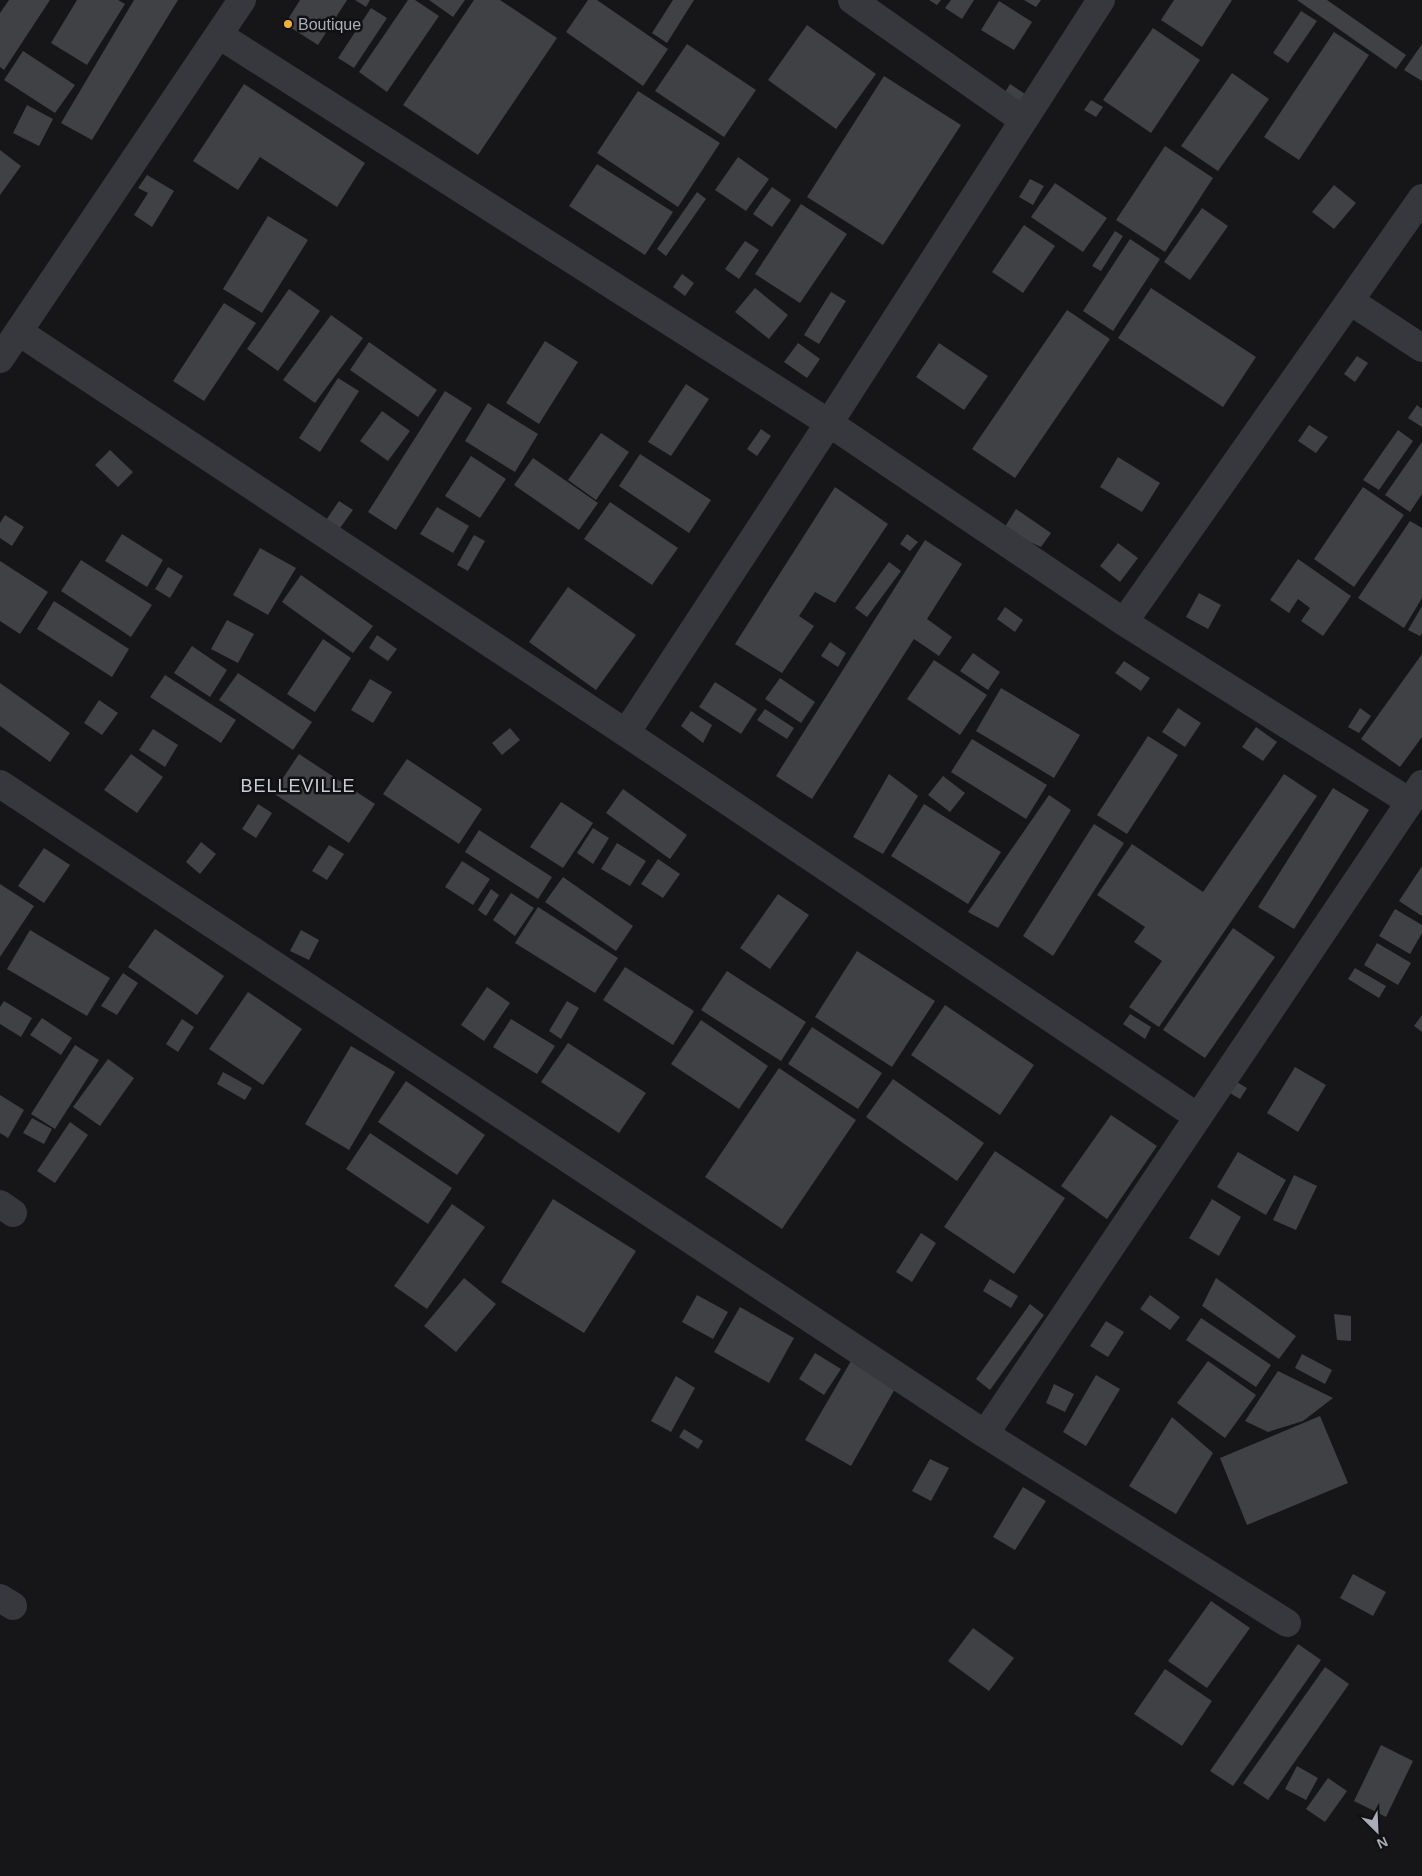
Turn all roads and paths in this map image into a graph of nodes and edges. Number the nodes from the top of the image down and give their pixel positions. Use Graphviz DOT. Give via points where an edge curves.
graph roads {
  1 [pos="242,0"];
  2 [pos="852,0"];
  3 [pos="1101,0"];
  4 [pos="219,35"];
  5 [pos="1023,120"];
  6 [pos="1422,198"];
  7 [pos="1350,301"];
  8 [pos="19,332"];
  9 [pos="1422,348"];
  10 [pos="0,359"];
  11 [pos="829,423"];
  12 [pos="1124,622"];
  13 [pos="626,733"];
  14 [pos="0,784"];
  15 [pos="1416,793"];
  16 [pos="1198,1118"];
  17 [pos="985,1434"];
  18 [pos="1287,1623"];
  1 -- 4 [label="street"];
  2 -- 5 [label="street"];
  3 -- 5 [label="street"];
  4 -- 8 [label="street"];
  4 -- 11 [label="street"];
  5 -- 11 [label="street"];
  6 -- 7 [label="street"];
  7 -- 9 [label="street"];
  7 -- 12 [label="street"];
  8 -- 10 [label="street"];
  8 -- 13 [label="street"];
  11 -- 12 [label="street"];
  11 -- 13 [label="street"];
  12 -- 15 [label="street"];
  13 -- 16 [label="street"];
  14 -- 17 [label="street"];
  15 -- 16 [label="street"];
  16 -- 17 [label="street"];
  17 -- 18 [label="street"];
}
